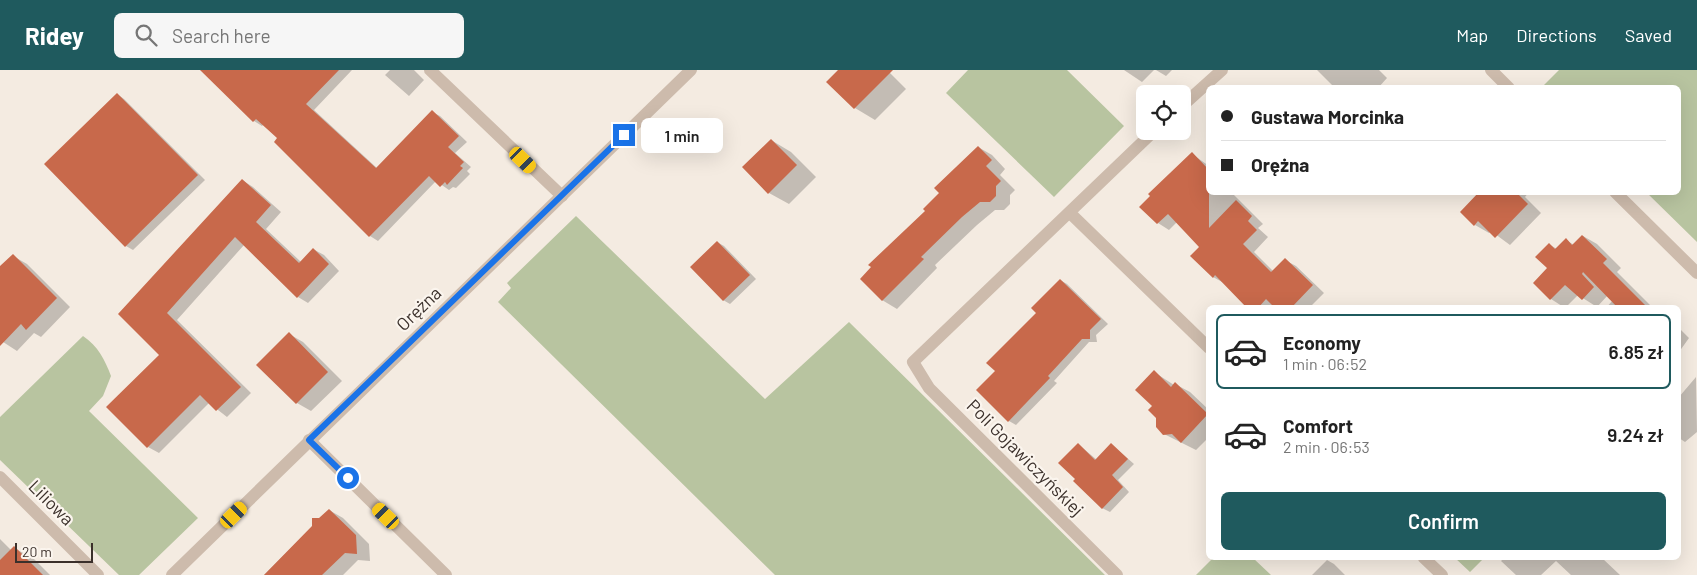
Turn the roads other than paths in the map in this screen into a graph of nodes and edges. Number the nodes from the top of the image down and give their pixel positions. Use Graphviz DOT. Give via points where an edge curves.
graph roads {
  1 [pos="430,70"];
  2 [pos="691,70"];
  3 [pos="1222,70"];
  4 [pos="1491,70"];
  5 [pos="1505,85"];
  6 [pos="1191,98"];
  7 [pos="1145,140"];
  8 [pos="1618,195"];
  9 [pos="562,196"];
  10 [pos="1070,212"];
  11 [pos="1697,272"];
  12 [pos="1206,345"];
  13 [pos="309,440"];
  14 [pos="0,477"];
  15 [pos="1426,560"];
  16 [pos="98,575"];
  17 [pos="172,575"];
  18 [pos="446,575"];
  19 [pos="1117,575"];
  20 [pos="1442,575"];
  1 -- 9 [label="street"];
  2 -- 9 [label="street, Orężna"];
  3 -- 6 [label="street"];
  4 -- 5 [label="street"];
  7 -- 10 [label="street"];
  8 -- 11 [label="street"];
  9 -- 13 [label="street, Orężna"];
  10 -- 12 [label="street"];
  10 -- 19 [label="street, Poli Gojawiczyńskiej" via="913,362 930,388"];
  13 -- 17 [label="street, Orężna"];
  13 -- 18 [label="street"];
  14 -- 16 [label="street, Liliowa"];
  15 -- 20 [label="street"];
}
